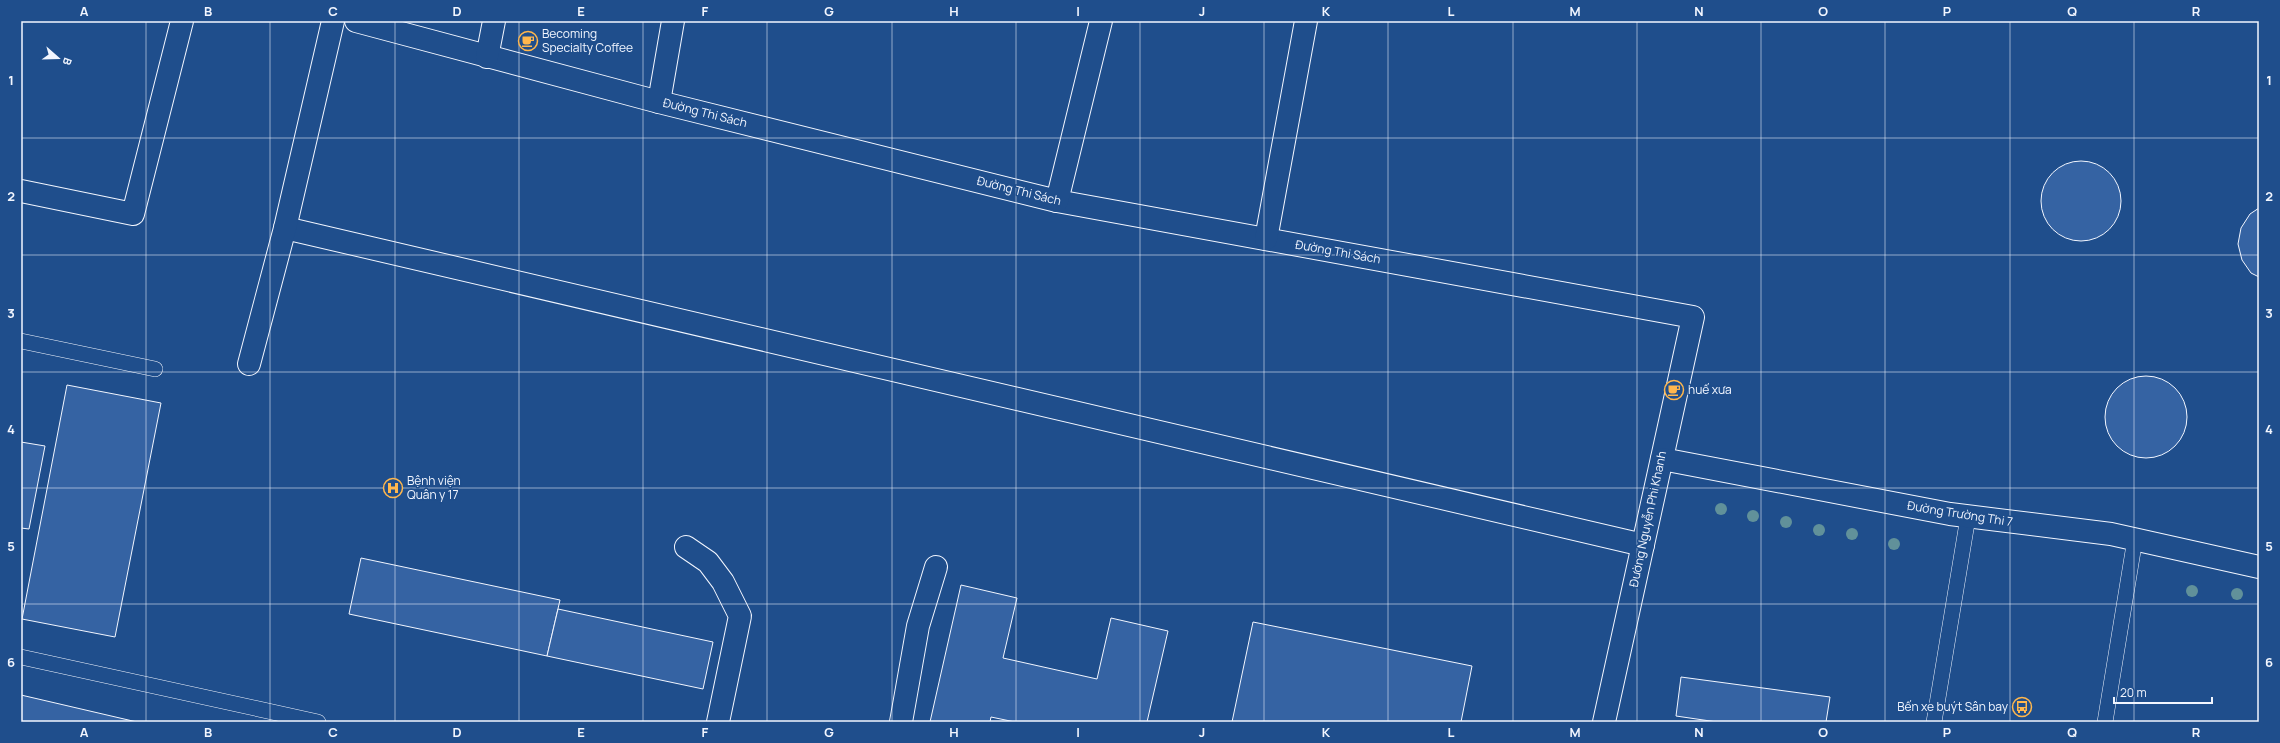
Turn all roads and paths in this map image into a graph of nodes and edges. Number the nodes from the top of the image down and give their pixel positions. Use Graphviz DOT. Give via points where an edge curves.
graph roads {
  1 [pos="182,21"];
  2 [pos="333,21"];
  3 [pos="356,21"];
  4 [pos="494,21"];
  5 [pos="673,21"];
  6 [pos="1101,21"];
  7 [pos="1306,21"];
  8 [pos="486,57"];
  9 [pos="659,102"];
  10 [pos="21,191"];
  11 [pos="1057,200"];
  12 [pos="285,228"];
  13 [pos="1266,239"];
  14 [pos="1693,317"];
  15 [pos="21,341"];
  16 [pos="249,364"];
  17 [pos="155,369"];
  18 [pos="1662,459"];
  19 [pos="1968,517"];
  20 [pos="2135,540"];
  21 [pos="1643,545"];
  22 [pos="686,547"];
  23 [pos="2259,567"];
  24 [pos="936,568"];
  25 [pos="21,657"];
  26 [pos="318,722"];
  27 [pos="718,722"];
  28 [pos="902,722"];
  29 [pos="1604,722"];
  30 [pos="1934,722"];
  31 [pos="2105,722"];
  1 -- 10 [label="street" via="133,214"];
  2 -- 12 [label="street"];
  3 -- 8 [label="street, Đường Thi Sách"];
  4 -- 8 [label="street"];
  5 -- 9 [label="street"];
  6 -- 11 [label="street"];
  7 -- 13 [label="street"];
  8 -- 9 [label="street, Đường Thi Sách"];
  9 -- 11 [label="street, Đường Thi Sách"];
  11 -- 13 [label="street, Đường Thi Sách"];
  12 -- 16 [label="street"];
  12 -- 21 [label="street"];
  13 -- 14 [label="street, Đường Thi Sách"];
  14 -- 18 [label="street, Đường Nguyễn Phi Khanh"];
  15 -- 17 [label="lane"];
  18 -- 19 [label="street, Đường Trường Thi 7"];
  18 -- 21 [label="street, Đường Nguyễn Phi Khanh"];
  19 -- 20 [label="street, Đường Trường Thi 7" via="2112,534"];
  19 -- 30 [label="lane"];
  20 -- 23 [label="street, Đường Trường Thi 7"];
  20 -- 31 [label="lane"];
  21 -- 29 [label="street, Đường Nguyễn Phi Khanh"];
  22 -- 27 [label="street" via="708,562 723,582 740,616"];
  24 -- 28 [label="street" via="918,626"];
  25 -- 26 [label="lane"];
}
